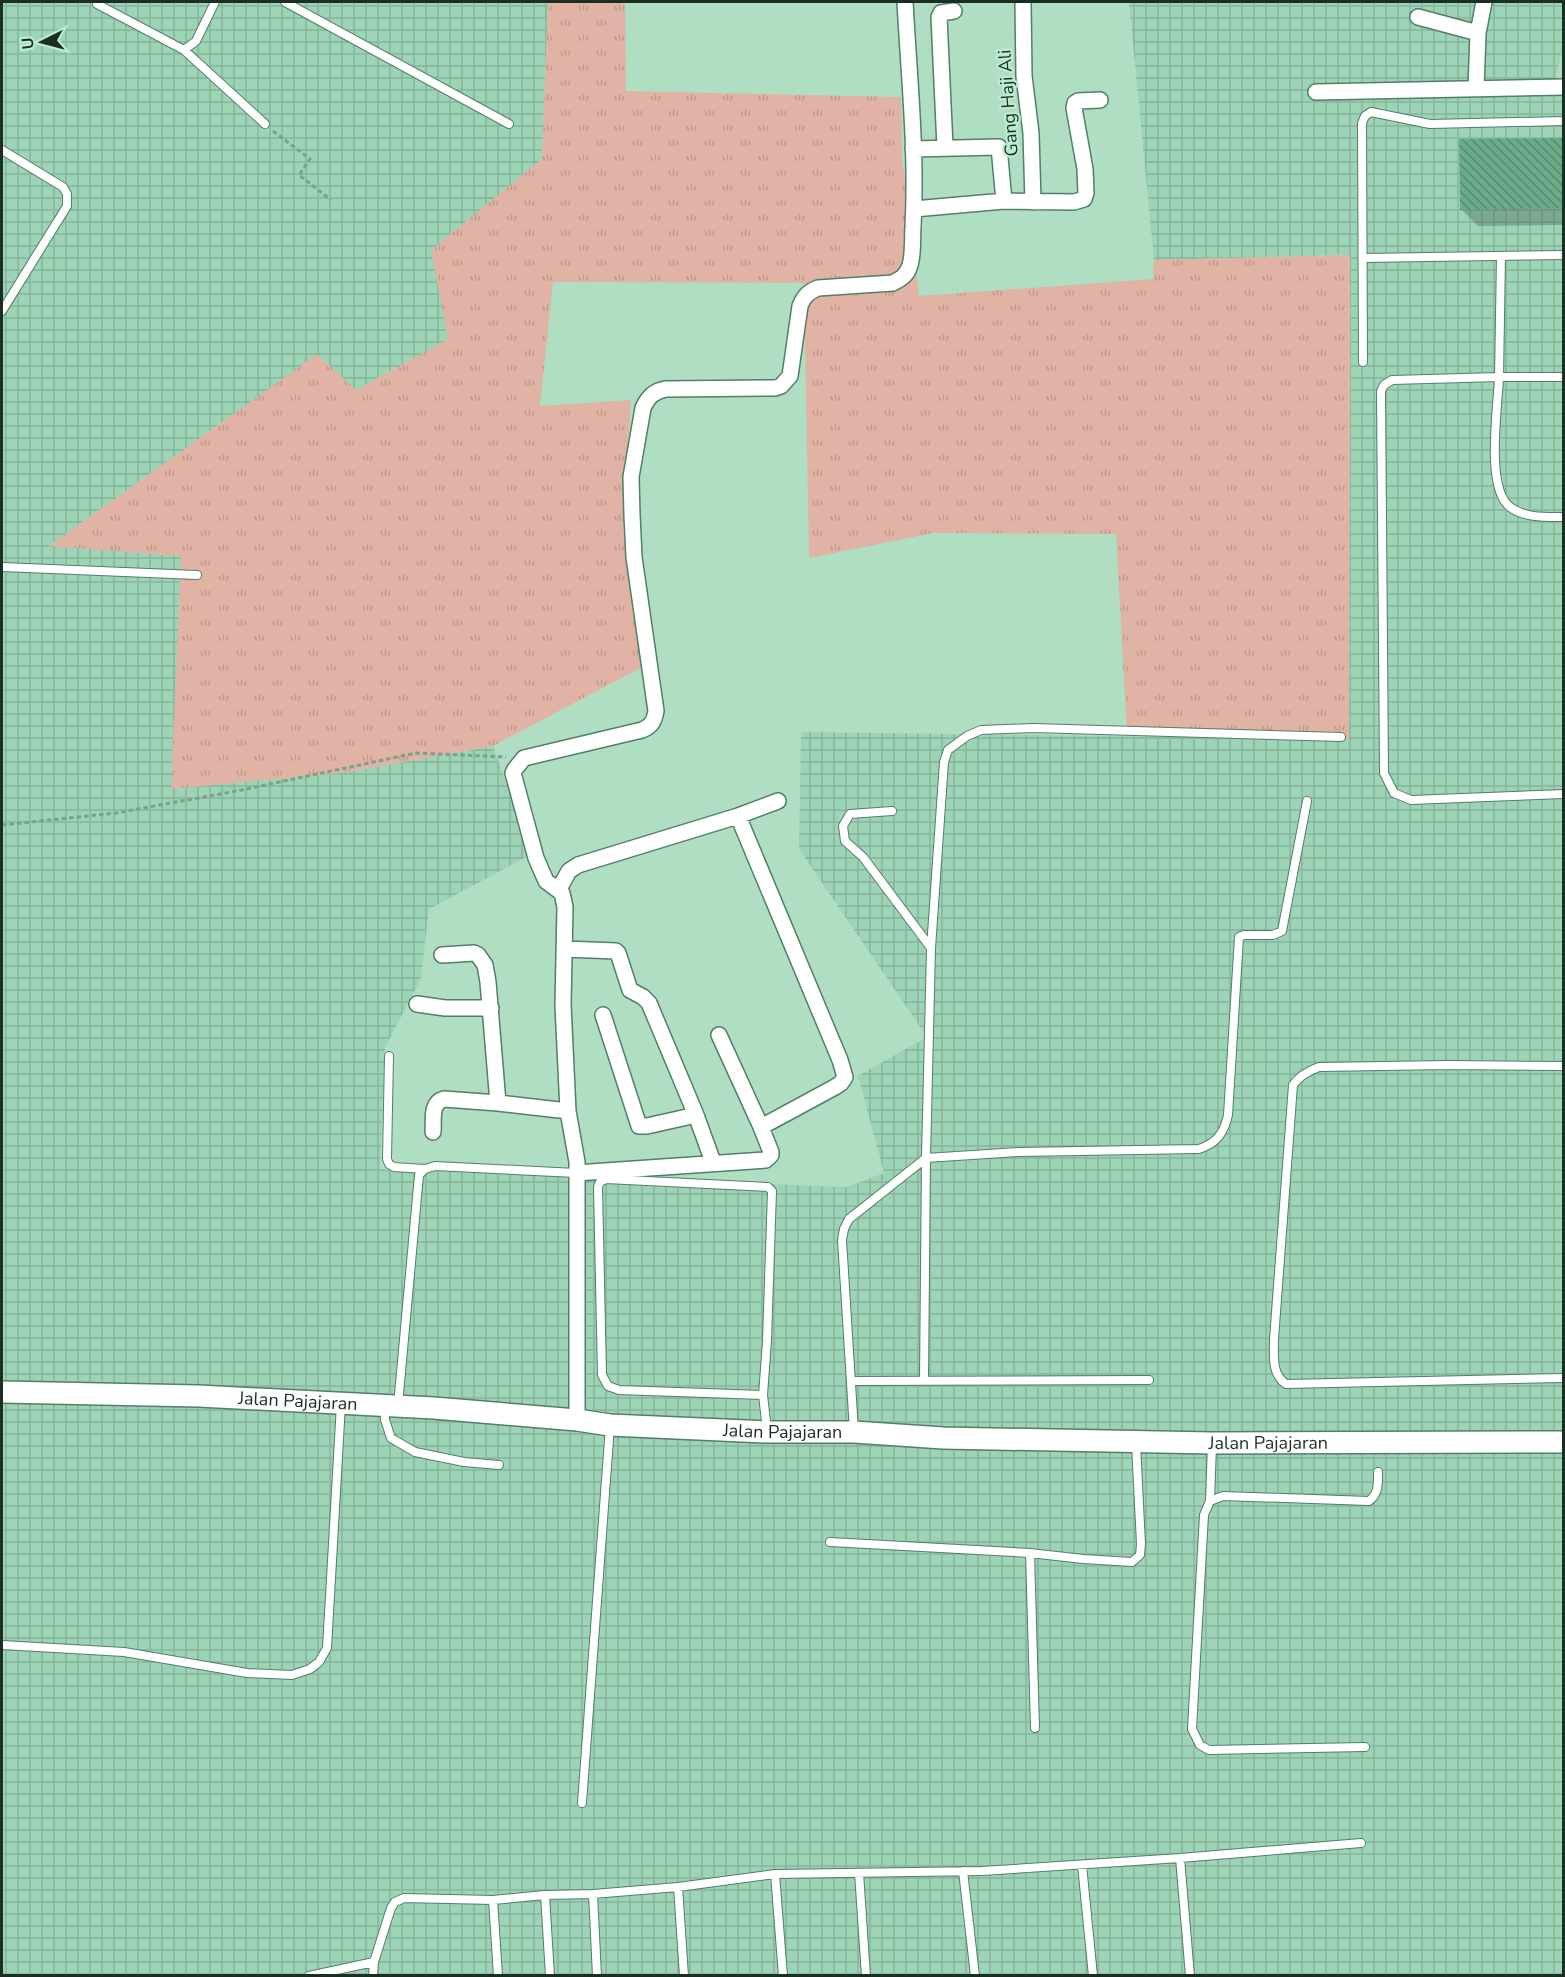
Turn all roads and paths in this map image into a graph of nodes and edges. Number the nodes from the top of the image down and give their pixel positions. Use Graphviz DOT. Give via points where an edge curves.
graph roads {
  1 [pos="96,2"];
  2 [pos="215,2"];
  3 [pos="285,2"];
  4 [pos="905,2"];
  5 [pos="1023,2"];
  6 [pos="1484,2"];
  7 [pos="954,11"];
  8 [pos="1418,17"];
  9 [pos="1478,33"];
  10 [pos="184,50"];
  11 [pos="1563,87"];
  12 [pos="1476,89"];
  13 [pos="1316,92"];
  14 [pos="1100,100"];
  15 [pos="1563,121"];
  16 [pos="265,124"];
  17 [pos="509,124"];
  18 [pos="945,147"];
  19 [pos="913,149"];
  20 [pos="2,150"];
  21 [pos="331,200"];
  22 [pos="1004,201"];
  23 [pos="1034,202"];
  24 [pos="914,209"];
  25 [pos="1563,255"];
  26 [pos="1501,256"];
  27 [pos="1364,258"];
  28 [pos="2,311"];
  29 [pos="1363,362"];
  30 [pos="1499,377"];
  31 [pos="1563,377"];
  32 [pos="1563,517"];
  33 [pos="2,567"];
  34 [pos="197,575"];
  35 [pos="1341,737"];
  36 [pos="524,758"];
  37 [pos="1563,794"];
  38 [pos="778,801"];
  39 [pos="1307,801"];
  40 [pos="892,811"];
  41 [pos="738,816"];
  42 [pos="2,825"];
  43 [pos="559,889"];
  44 [pos="931,948"];
  45 [pos="565,950"];
  46 [pos="442,955"];
  47 [pos="417,1004"];
  48 [pos="491,1008"];
  49 [pos="603,1015"];
  50 [pos="718,1035"];
  51 [pos="390,1056"];
  52 [pos="1563,1066"];
  53 [pos="498,1103"];
  54 [pos="568,1111"];
  55 [pos="696,1116"];
  56 [pos="760,1127"];
  57 [pos="433,1132"];
  58 [pos="926,1158"];
  59 [pos="713,1162"];
  60 [pos="425,1168"];
  61 [pos="576,1173"];
  62 [pos="1563,1378"];
  63 [pos="924,1380"];
  64 [pos="1149,1380"];
  65 [pos="851,1381"];
  66 [pos="2,1392"];
  67 [pos="763,1395"];
  68 [pos="341,1404"];
  69 [pos="392,1406"];
  70 [pos="577,1420"];
  71 [pos="610,1425"];
  72 [pos="766,1432"];
  73 [pos="854,1432"];
  74 [pos="1136,1441"];
  75 [pos="1563,1442"];
  76 [pos="1212,1443"];
  77 [pos="499,1465"];
  78 [pos="1378,1472"];
  79 [pos="1210,1501"];
  80 [pos="830,1542"];
  81 [pos="1030,1553"];
  82 [pos="2,1645"];
  83 [pos="1035,1728"];
  84 [pos="1365,1747"];
  85 [pos="582,1803"];
  86 [pos="1360,1843"];
  87 [pos="1180,1858"];
  88 [pos="1082,1864"];
  89 [pos="963,1871"];
  90 [pos="775,1874"];
  91 [pos="859,1874"];
  92 [pos="678,1887"];
  93 [pos="593,1894"];
  94 [pos="545,1895"];
  95 [pos="492,1900"];
  96 [pos="374,1962"];
  97 [pos="309,1976"];
  98 [pos="373,1976"];
  99 [pos="498,1976"];
  100 [pos="550,1976"];
  101 [pos="597,1976"];
  102 [pos="684,1976"];
  103 [pos="783,1976"];
  104 [pos="866,1976"];
  105 [pos="975,1976"];
  106 [pos="1094,1976"];
  107 [pos="1190,1976"];
  1 -- 10 [label="lane"];
  2 -- 10 [label="lane" via="196,41"];
  3 -- 17 [label="lane"];
  4 -- 19 [label="street"];
  5 -- 23 [label="street, Gang Haji Ali" via="1024,76"];
  6 -- 9 [label="street"];
  7 -- 18 [label="street" via="939,15"];
  8 -- 9 [label="street"];
  9 -- 12 [label="street"];
  10 -- 16 [label="lane"];
  11 -- 12 [label="street"];
  12 -- 13 [label="street"];
  14 -- 23 [label="street" via="1078,101 1074,108 1085,169 1084,199"];
  15 -- 27 [label="lane" via="1431,124 1371,112 1365,116"];
  16 -- 21 [label="path" via="310,159 298,175"];
  18 -- 19 [label="street"];
  18 -- 22 [label="street" via="999,147"];
  19 -- 24 [label="street"];
  20 -- 28 [label="lane" via="63,187 67,194 67,206"];
  22 -- 23 [label="street"];
  22 -- 24 [label="street"];
  24 -- 36 [label="street" via="911,260 902,278 818,288 803,298 790,376 781,386 666,388 657,390 646,401 631,477 632,515 655,719 642,730"];
  25 -- 26 [label="lane"];
  26 -- 27 [label="lane"];
  26 -- 30 [label="lane"];
  27 -- 29 [label="lane"];
  30 -- 31 [label="lane"];
  30 -- 32 [label="lane" via="1494,469 1497,486 1511,508 1543,517"];
  30 -- 37 [label="lane" via="1392,380 1381,391 1384,772 1394,793 1411,800"];
  33 -- 34 [label="lane"];
  35 -- 44 [label="lane" via="1033,728 981,730 968,736 948,750 944,762"];
  36 -- 42 [label="path" via="416,753 116,813"];
  36 -- 43 [label="street" via="513,778 536,858 546,881"];
  38 -- 41 [label="street"];
  39 -- 58 [label="lane" via="1282,931 1239,937 1228,1115 1225,1130 1210,1146"];
  40 -- 44 [label="lane" via="849,814 843,826 845,841 862,857"];
  41 -- 43 [label="street" via="578,865 569,871"];
  41 -- 56 [label="street" via="845,1072 835,1087"];
  43 -- 45 [label="street" via="565,907"];
  44 -- 58 [label="lane"];
  45 -- 54 [label="street" via="563,1005"];
  45 -- 55 [label="street" via="618,953 630,990 648,1003"];
  46 -- 48 [label="street" via="478,955 485,965"];
  47 -- 48 [label="street"];
  48 -- 53 [label="street"];
  49 -- 55 [label="street" via="639,1126"];
  50 -- 56 [label="street"];
  51 -- 60 [label="lane" via="387,1158 394,1167"];
  52 -- 62 [label="lane" via="1319,1067 1298,1078 1293,1085 1274,1339 1275,1372 1287,1384"];
  53 -- 54 [label="street"];
  53 -- 57 [label="street" via="438,1101 434,1106"];
  54 -- 61 [label="street"];
  55 -- 59 [label="street"];
  56 -- 59 [label="street" via="771,1152 766,1160"];
  58 -- 63 [label="lane"];
  58 -- 65 [label="lane" via="849,1219 844,1229"];
  59 -- 61 [label="street"];
  60 -- 61 [label="lane"];
  60 -- 69 [label="lane" via="419,1176"];
  61 -- 70 [label="street"];
  63 -- 64 [label="lane"];
  63 -- 65 [label="lane"];
  65 -- 73 [label="lane"];
  66 -- 68 [label="main road, Jalan Pajajaran"];
  67 -- 67 [label="lane" via="772,1191 768,1187 606,1179 600,1182 602,1375 608,1386 619,1390"];
  67 -- 72 [label="lane"];
  68 -- 69 [label="main road, Jalan Pajajaran"];
  68 -- 82 [label="lane" via="327,1648 310,1669 292,1675 247,1673 124,1652"];
  69 -- 70 [label="main road, Jalan Pajajaran"];
  69 -- 77 [label="lane" via="385,1420 391,1438 415,1452"];
  70 -- 71 [label="main road, Jalan Pajajaran"];
  71 -- 72 [label="main road, Jalan Pajajaran"];
  71 -- 85 [label="lane"];
  72 -- 73 [label="main road, Jalan Pajajaran"];
  73 -- 74 [label="main road, Jalan Pajajaran" via="943,1438"];
  74 -- 76 [label="main road, Jalan Pajajaran"];
  74 -- 81 [label="lane" via="1140,1555 1132,1562"];
  75 -- 76 [label="main road, Jalan Pajajaran"];
  76 -- 79 [label="lane"];
  78 -- 79 [label="lane" via="1376,1496 1369,1500 1222,1497"];
  79 -- 84 [label="lane" via="1203,1515 1192,1729 1200,1744 1209,1750"];
  80 -- 81 [label="lane"];
  81 -- 83 [label="lane"];
  86 -- 87 [label="lane"];
  87 -- 88 [label="lane"];
  87 -- 107 [label="lane"];
  88 -- 89 [label="lane"];
  88 -- 106 [label="lane"];
  89 -- 91 [label="lane"];
  89 -- 105 [label="lane"];
  90 -- 91 [label="lane"];
  90 -- 92 [label="lane"];
  90 -- 103 [label="lane"];
  91 -- 104 [label="lane"];
  92 -- 93 [label="lane"];
  92 -- 102 [label="lane"];
  93 -- 94 [label="lane"];
  93 -- 101 [label="lane"];
  94 -- 95 [label="lane"];
  94 -- 100 [label="lane"];
  95 -- 96 [label="lane" via="404,1898 395,1902"];
  95 -- 99 [label="lane"];
  96 -- 97 [label="lane"];
  96 -- 98 [label="lane"];
}
